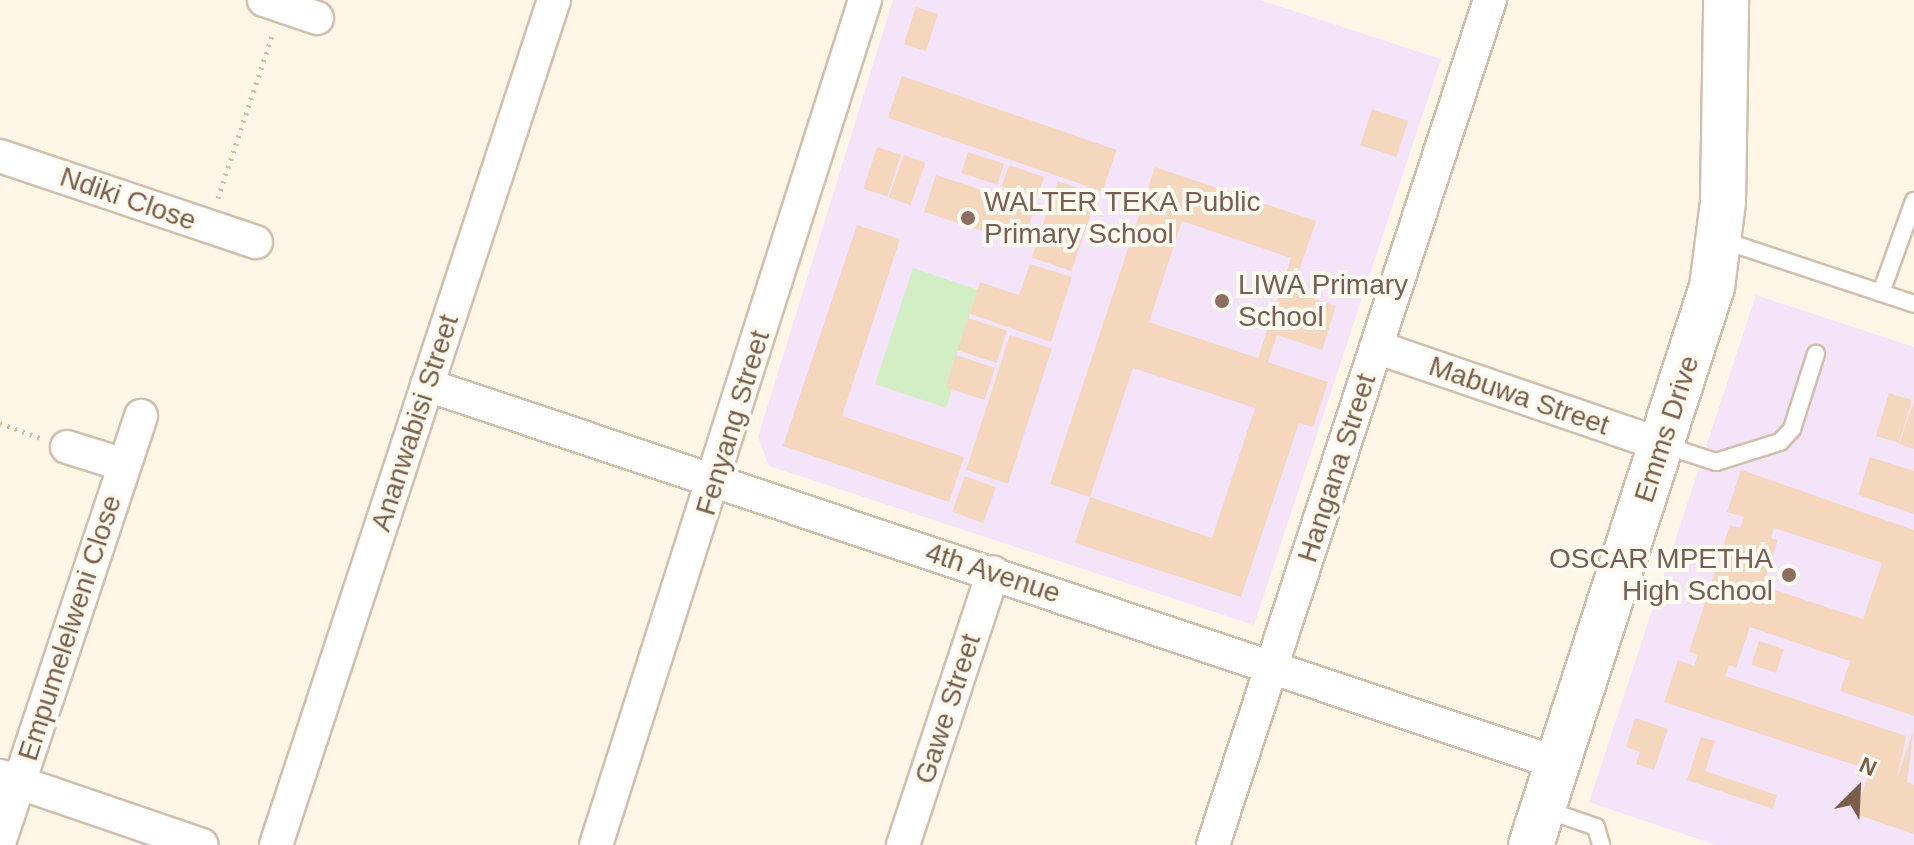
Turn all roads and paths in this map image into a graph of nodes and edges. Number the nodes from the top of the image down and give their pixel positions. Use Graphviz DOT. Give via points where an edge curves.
graph roads {
  1 [pos="554,0"];
  2 [pos="865,0"];
  3 [pos="1490,0"];
  4 [pos="1726,0"];
  5 [pos="273,3"];
  6 [pos="317,18"];
  7 [pos="0,156"];
  8 [pos="1914,201"];
  9 [pos="209,226"];
  10 [pos="1721,240"];
  11 [pos="256,242"];
  12 [pos="1881,293"];
  13 [pos="1914,304"];
  14 [pos="1376,347"];
  15 [pos="1816,354"];
  16 [pos="427,385"];
  17 [pos="141,416"];
  18 [pos="0,423"];
  19 [pos="1663,445"];
  20 [pos="67,447"];
  21 [pos="124,465"];
  22 [pos="716,482"];
  23 [pos="993,573"];
  24 [pos="1272,666"];
  25 [pos="1557,763"];
  26 [pos="10,779"];
  27 [pos="1537,827"];
  28 [pos="0,840"];
  29 [pos="201,845"];
  30 [pos="276,845"];
  31 [pos="596,845"];
  32 [pos="903,845"];
  33 [pos="1213,845"];
  34 [pos="1601,845"];
  1 -- 16 [label="street, Ananwabisi Street"];
  2 -- 22 [label="street, Fenyang Street"];
  3 -- 14 [label="street, Hangana Street"];
  4 -- 10 [label="street, Emms Drive"];
  5 -- 6 [label="street"];
  5 -- 9 [label="path"];
  7 -- 9 [label="street, Ndiki Close"];
  8 -- 12 [label="lane"];
  9 -- 11 [label="street, Ndiki Close"];
  10 -- 12 [label="lane"];
  10 -- 19 [label="street, Emms Drive"];
  12 -- 13 [label="lane"];
  14 -- 19 [label="street, Mabuwa Street"];
  14 -- 24 [label="street, Hangana Street"];
  15 -- 19 [label="lane" via="1792,429 1780,442 1716,462"];
  16 -- 22 [label="street, 4th Avenue"];
  16 -- 30 [label="street, Ananwabisi Street"];
  17 -- 21 [label="street, Empumelelweni Close"];
  18 -- 20 [label="path"];
  19 -- 25 [label="street, Emms Drive"];
  20 -- 21 [label="street"];
  21 -- 26 [label="street, Empumelelweni Close"];
  22 -- 23 [label="street, 4th Avenue"];
  22 -- 31 [label="street, Fenyang Street"];
  23 -- 24 [label="street, 4th Avenue"];
  23 -- 32 [label="street, Gawe Street"];
  24 -- 25 [label="street, 4th Avenue"];
  24 -- 33 [label="street, Hangana Street"];
  25 -- 27 [label="street, Emms Drive"];
  26 -- 28 [label="street, Empumelelweni Close"];
  26 -- 29 [label="street"];
  27 -- 34 [label="lane" via="1596,827"];
}
